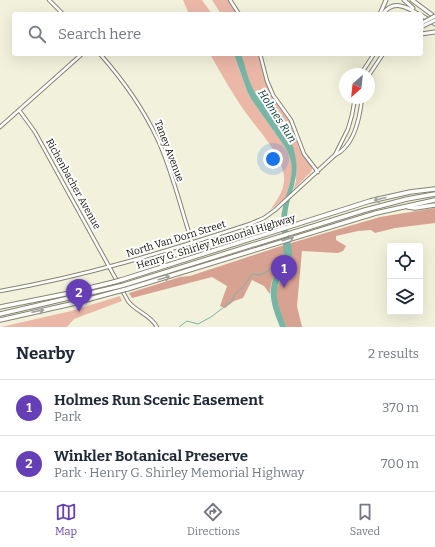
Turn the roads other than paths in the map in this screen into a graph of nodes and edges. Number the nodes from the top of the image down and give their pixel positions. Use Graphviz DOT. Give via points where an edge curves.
graph roads {
  1 [pos="49,0"];
  2 [pos="230,0"];
  3 [pos="386,0"];
  4 [pos="404,0"];
  5 [pos="412,0"];
  6 [pos="61,12"];
  7 [pos="238,12"];
  8 [pos="381,12"];
  9 [pos="384,12"];
  10 [pos="415,12"];
  11 [pos="417,12"];
  12 [pos="435,16"];
  13 [pos="423,17"];
  14 [pos="435,20"];
  15 [pos="423,24"];
  16 [pos="435,24"];
  17 [pos="423,25"];
  18 [pos="435,32"];
  19 [pos="423,34"];
  20 [pos="80,56"];
  21 [pos="102,56"];
  22 [pos="261,56"];
  23 [pos="373,56"];
  24 [pos="382,56"];
  25 [pos="366,68"];
  26 [pos="373,68"];
  27 [pos="354,104"];
  28 [pos="361,104"];
  29 [pos="19,110"];
  30 [pos="0,127"];
  31 [pos="335,155"];
  32 [pos="318,172"];
  33 [pos="435,188"];
  34 [pos="435,194"];
  35 [pos="435,200"];
  36 [pos="435,205"];
  37 [pos="405,206"];
  38 [pos="192,242"];
  39 [pos="110,267"];
  40 [pos="0,291"];
  41 [pos="0,307"];
  42 [pos="0,313"];
  43 [pos="0,320"];
  44 [pos="157,327"];
  1 -- 6 [label="street"];
  2 -- 7 [label="street"];
  3 -- 8 [label="main road"];
  4 -- 11 [label="main road"];
  5 -- 12 [label="main road"];
  9 -- 10 [label="main road" via="387,7 396,4 404,5"];
  12 -- 15 [label="main road, bridge"];
  13 -- 16 [label="main road"];
  14 -- 17 [label="main road, bridge"];
  18 -- 19 [label="main road"];
  20 -- 29 [label="street"];
  21 -- 38 [label="street, Taney Avenue" via="132,93 152,126 168,166"];
  22 -- 32 [label="street" via="273,95 291,120 304,154"];
  23 -- 25 [label="street"];
  24 -- 26 [label="street"];
  27 -- 31 [label="street, North Van Dorn Street" via="348,129"];
  28 -- 31 [label="street, North Van Dorn Street" via="354,132 343,149"];
  29 -- 30 [label="street"];
  29 -- 39 [label="street, Richenbacher Avenue" via="35,132"];
  31 -- 32 [label="street, North Van Dorn Street"];
  32 -- 38 [label="street, North Van Dorn Street" via="272,213 260,220"];
  33 -- 41 [label="highway, Henry G. Shirley Memorial Highway, one-way, bridge" via="370,201 114,282"];
  34 -- 42 [label="highway, bridge" via="365,210 124,284"];
  35 -- 37 [label="highway, Henry G. Shirley Memorial Highway"];
  36 -- 37 [label="highway" via="415,208"];
  43 -- 37 [label="highway, Henry G. Shirley Memorial Highway, one-way, bridge" via="119,291"];
  38 -- 39 [label="street, North Van Dorn Street"];
  39 -- 40 [label="street, North Van Dorn Street"];
  39 -- 44 [label="street, Richenbacher Avenue" via="130,304 151,318"];
}
